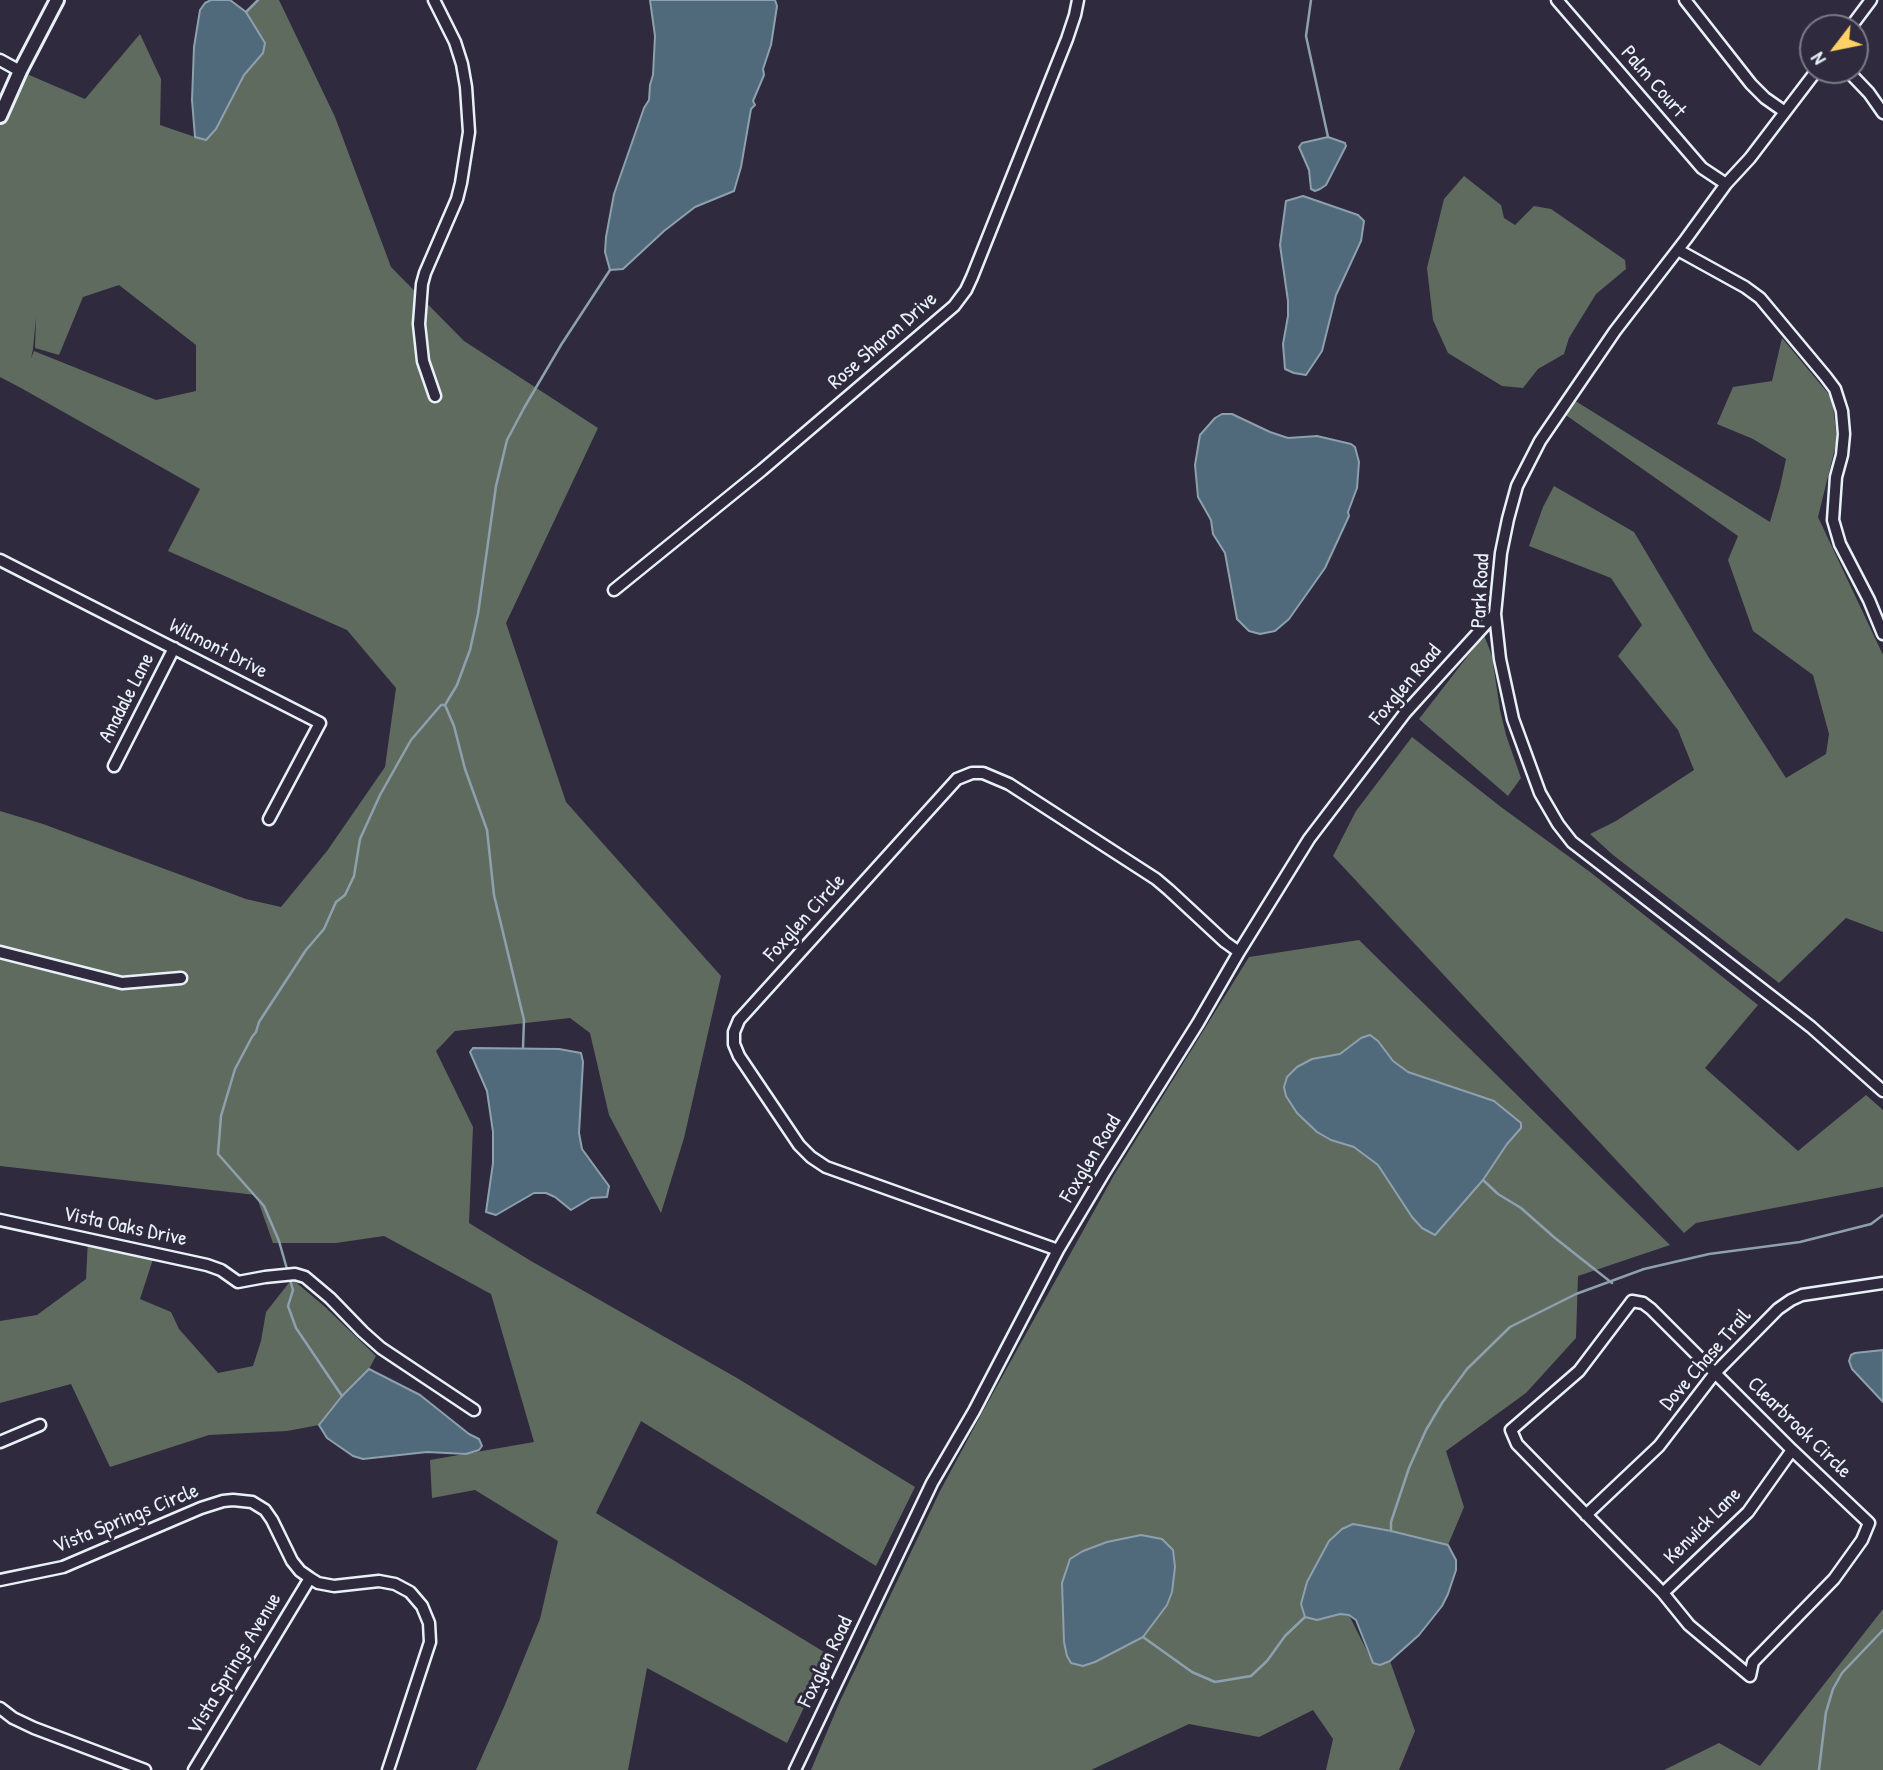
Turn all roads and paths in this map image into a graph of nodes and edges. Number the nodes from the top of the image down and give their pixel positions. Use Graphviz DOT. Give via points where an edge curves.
graph roads {
  1 [pos="57,0"];
  2 [pos="434,0"];
  3 [pos="1077,0"];
  4 [pos="1557,0"];
  5 [pos="1685,0"];
  6 [pos="0,60"];
  7 [pos="20,71"];
  8 [pos="1807,84"];
  9 [pos="1860,84"];
  10 [pos="1785,112"];
  11 [pos="1883,113"];
  12 [pos="0,116"];
  13 [pos="1726,184"];
  14 [pos="1678,250"];
  15 [pos="435,396"];
  16 [pos="0,562"];
  17 [pos="614,590"];
  18 [pos="1495,614"];
  19 [pos="1883,634"];
  20 [pos="174,648"];
  21 [pos="114,766"];
  22 [pos="269,820"];
  23 [pos="0,952"];
  24 [pos="1239,952"];
  25 [pos="181,978"];
  26 [pos="1883,1091"];
  27 [pos="0,1220"];
  28 [pos="1058,1250"];
  29 [pos="1883,1283"];
  30 [pos="1715,1373"];
  31 [pos="474,1410"];
  32 [pos="40,1425"];
  33 [pos="1,1440"];
  34 [pos="1792,1450"];
  35 [pos="1587,1515"];
  36 [pos="310,1578"];
  37 [pos="0,1580"];
  38 [pos="1663,1593"];
  39 [pos="0,1708"];
  40 [pos="145,1770"];
  41 [pos="194,1770"];
  42 [pos="388,1770"];
  43 [pos="794,1770"];
  1 -- 7 [label="street"];
  2 -- 15 [label="street" via="462,64 468,132 457,200 422,284 419,324 423,361"];
  3 -- 17 [label="street, Rose Sharon Drive" via="1067,39 972,277 954,306"];
  4 -- 13 [label="street, Palm Court" via="1702,168"];
  5 -- 10 [label="street" via="1751,84"];
  6 -- 7 [label="street"];
  7 -- 12 [label="street"];
  8 -- 10 [label="street, Park Road"];
  9 -- 11 [label="street"];
  10 -- 13 [label="street, Park Road"];
  13 -- 14 [label="street, Park Road"];
  14 -- 18 [label="street, Park Road" via="1592,363 1528,463 1517,486 1501,553"];
  14 -- 19 [label="street" via="1760,298 1835,389 1844,434 1833,520"];
  16 -- 20 [label="street, Wilmont Drive"];
  18 -- 24 [label="street, Foxglen Road" via="1405,713 1338,800"];
  18 -- 26 [label="street, Park Road" via="1513,719 1540,793 1572,842 1811,1027"];
  20 -- 21 [label="street, Anadale Lane"];
  20 -- 22 [label="street, Wilmont Drive" via="320,723"];
  23 -- 25 [label="street" via="122,983"];
  24 -- 28 [label="street, Foxglen Road"];
  24 -- 28 [label="street, Foxglen Circle" via="1156,879 1010,784 983,772 972,773 957,779 738,1020 734,1032 738,1056 811,1157 826,1167"];
  27 -- 31 [label="street, Vista Oaks Drive" via="207,1265 238,1282 295,1274 304,1277 381,1349"];
  28 -- 43 [label="street, Foxglen Road" via="932,1483"];
  29 -- 30 [label="street, Dove Chase Trail" via="1791,1300"];
  30 -- 34 [label="street, Clearbrook Circle"];
  30 -- 35 [label="street, Dove Chase Trail" via="1658,1446"];
  30 -- 35 [label="street, Clearbrook Circle" via="1651,1309 1632,1301 1579,1371 1511,1430 1517,1444"];
  32 -- 33 [label="street"];
  34 -- 38 [label="street, Kenwick Lane" via="1748,1512"];
  34 -- 38 [label="street, Clearbrook Circle" via="1870,1523 1863,1541 1834,1579 1753,1662 1750,1676 1689,1625"];
  35 -- 38 [label="street, Clearbrook Circle"];
  36 -- 37 [label="street, Vista Springs Circle" via="292,1561 265,1510 233,1500 201,1508 63,1567"];
  36 -- 41 [label="street, Vista Springs Avenue"];
  36 -- 42 [label="street" via="334,1586 379,1581 395,1584 417,1598 427,1616 428,1652"];
  39 -- 40 [label="street" via="34,1728"];
}
